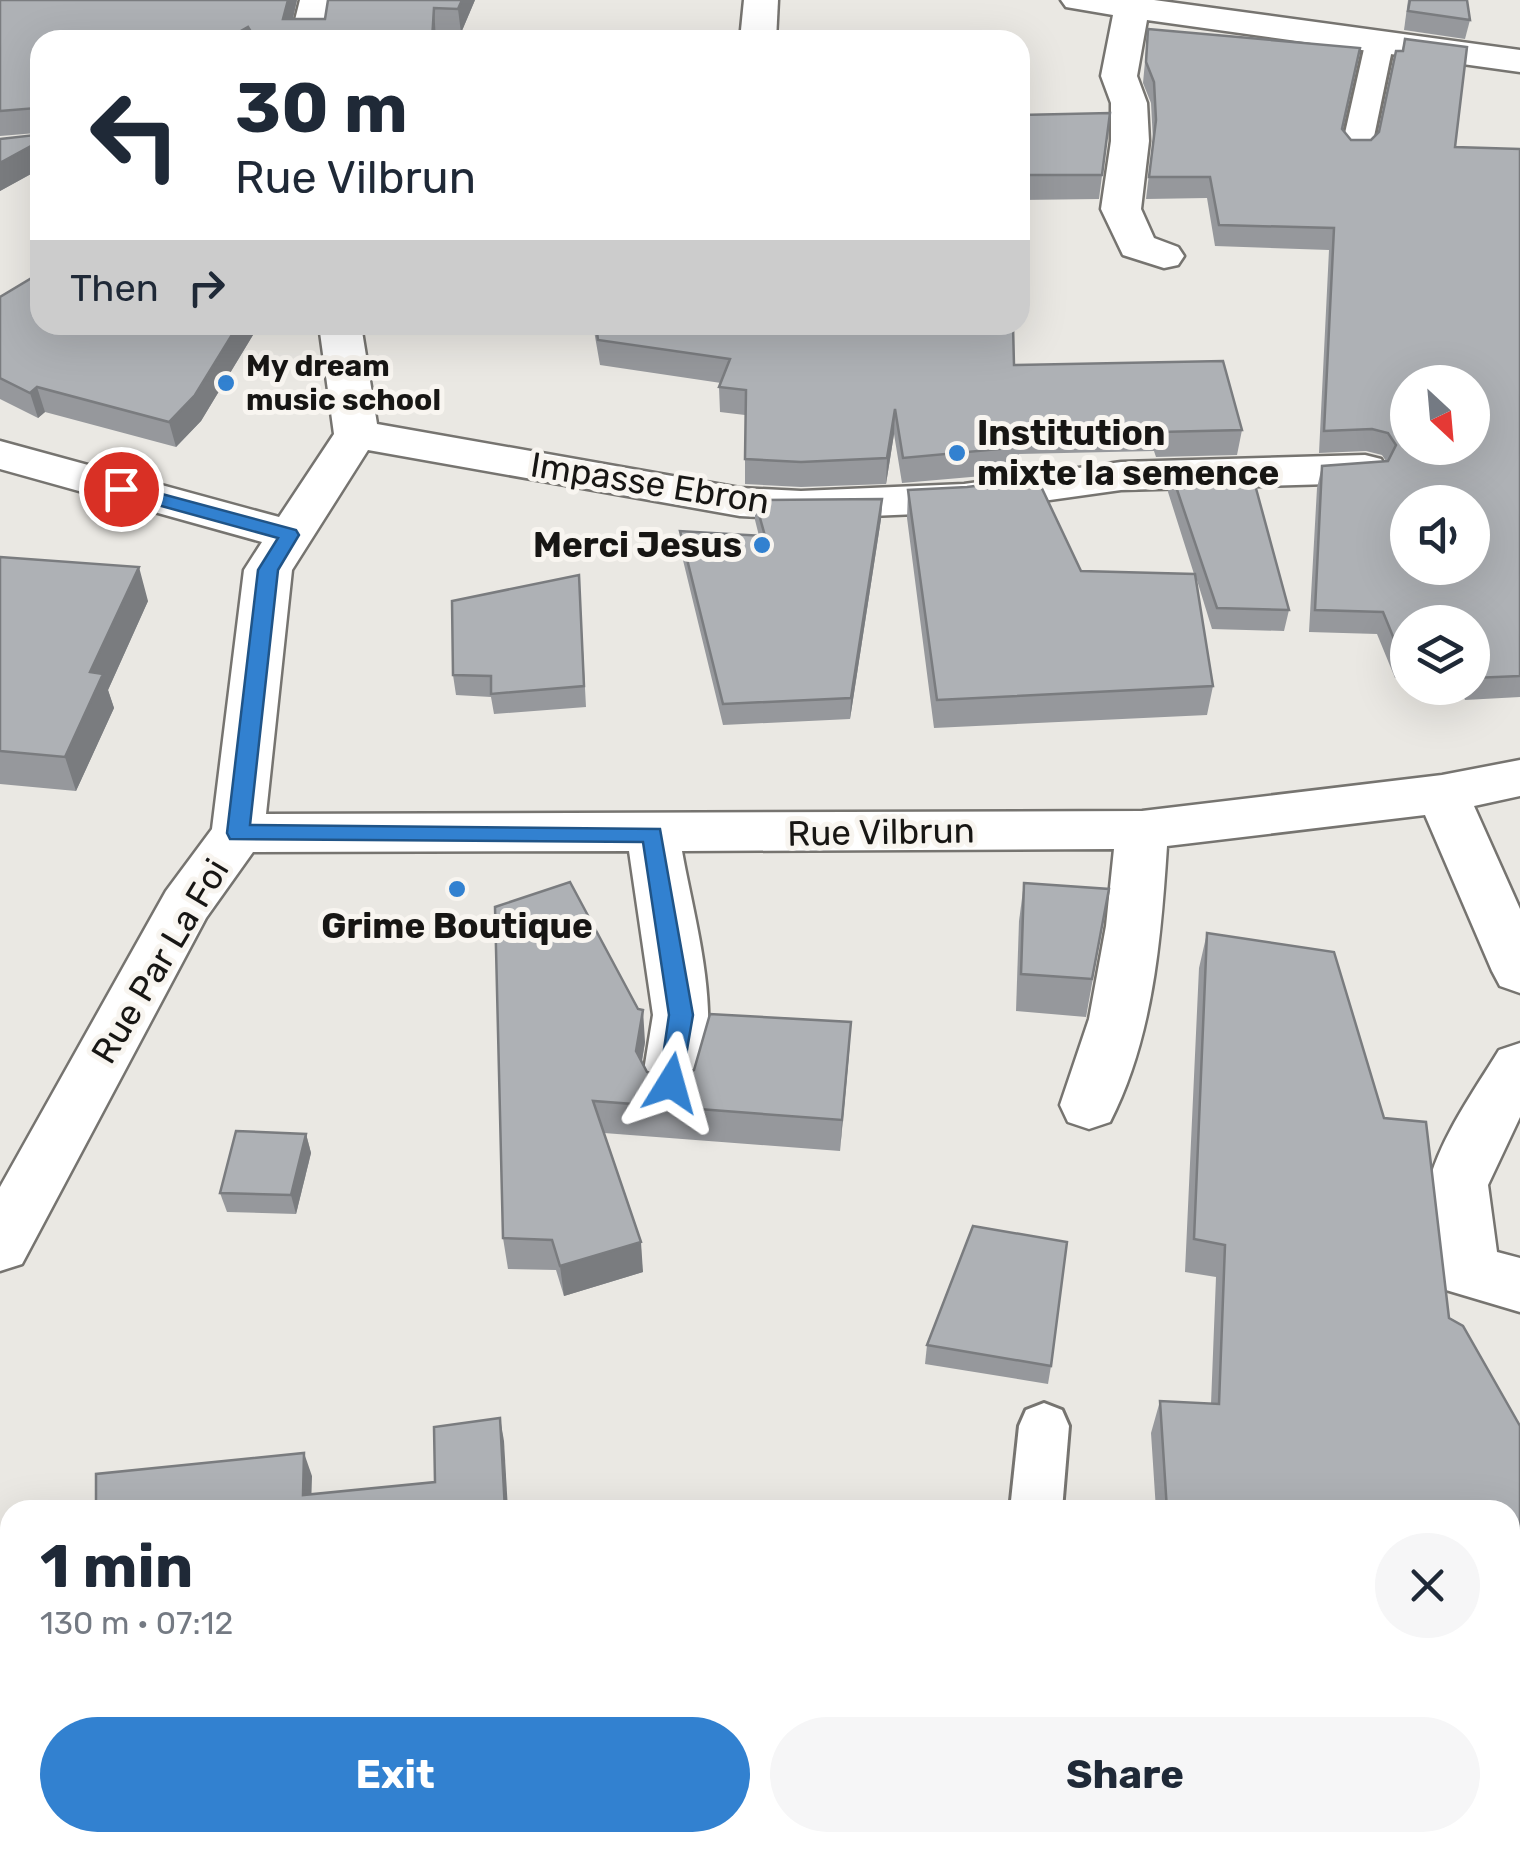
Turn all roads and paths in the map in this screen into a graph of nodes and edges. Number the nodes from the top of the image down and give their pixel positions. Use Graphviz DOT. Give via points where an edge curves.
graph roads {
  1 [pos="316,0"];
  2 [pos="761,0"];
  3 [pos="1078,0"];
  4 [pos="1132,6"];
  5 [pos="310,30"];
  6 [pos="759,30"];
  7 [pos="1380,40"];
  8 [pos="1520,61"];
  9 [pos="1356,151"];
  10 [pos="1164,256"];
  11 [pos="341,335"];
  12 [pos="356,434"];
  13 [pos="0,455"];
  14 [pos="1365,469"];
  15 [pos="290,535"];
  16 [pos="1520,778"];
  17 [pos="1442,794"];
  18 [pos="1142,830"];
  19 [pos="238,833"];
  20 [pos="653,834"];
  21 [pos="1520,971"];
  22 [pos="1520,1066"];
  23 [pos="671,1083"];
  24 [pos="1090,1105"];
  25 [pos="0,1245"];
  26 [pos="1520,1286"];
  27 [pos="1044,1426"];
  28 [pos="1037,1500"];
  1 -- 5 [label="street"];
  2 -- 6 [label="street"];
  3 -- 4 [label="street"];
  4 -- 7 [label="street"];
  4 -- 10 [label="street" via="1119,76 1129,103 1130,140 1121,208 1137,246"];
  7 -- 8 [label="street"];
  7 -- 9 [label="lane"];
  11 -- 12 [label="street"];
  12 -- 14 [label="street, Impasse Ebron" via="740,502 801,506 964,498 1121,476"];
  12 -- 15 [label="street, Rue Par La Foi"];
  13 -- 15 [label="street"];
  15 -- 19 [label="street, Rue Par La Foi" via="268,570"];
  16 -- 17 [label="street, Rue Vilbrun"];
  17 -- 18 [label="street, Rue Vilbrun"];
  17 -- 21 [label="street"];
  18 -- 20 [label="street, Rue Vilbrun"];
  18 -- 24 [label="street" via="1118,1019"];
  19 -- 20 [label="street, Rue Vilbrun"];
  19 -- 25 [label="street, Rue Par La Foi" via="185,905"];
  20 -- 23 [label="street" via="681,1015"];
  22 -- 26 [label="street" via="1458,1185 1468,1271"];
  27 -- 28 [label="lane"];
}
